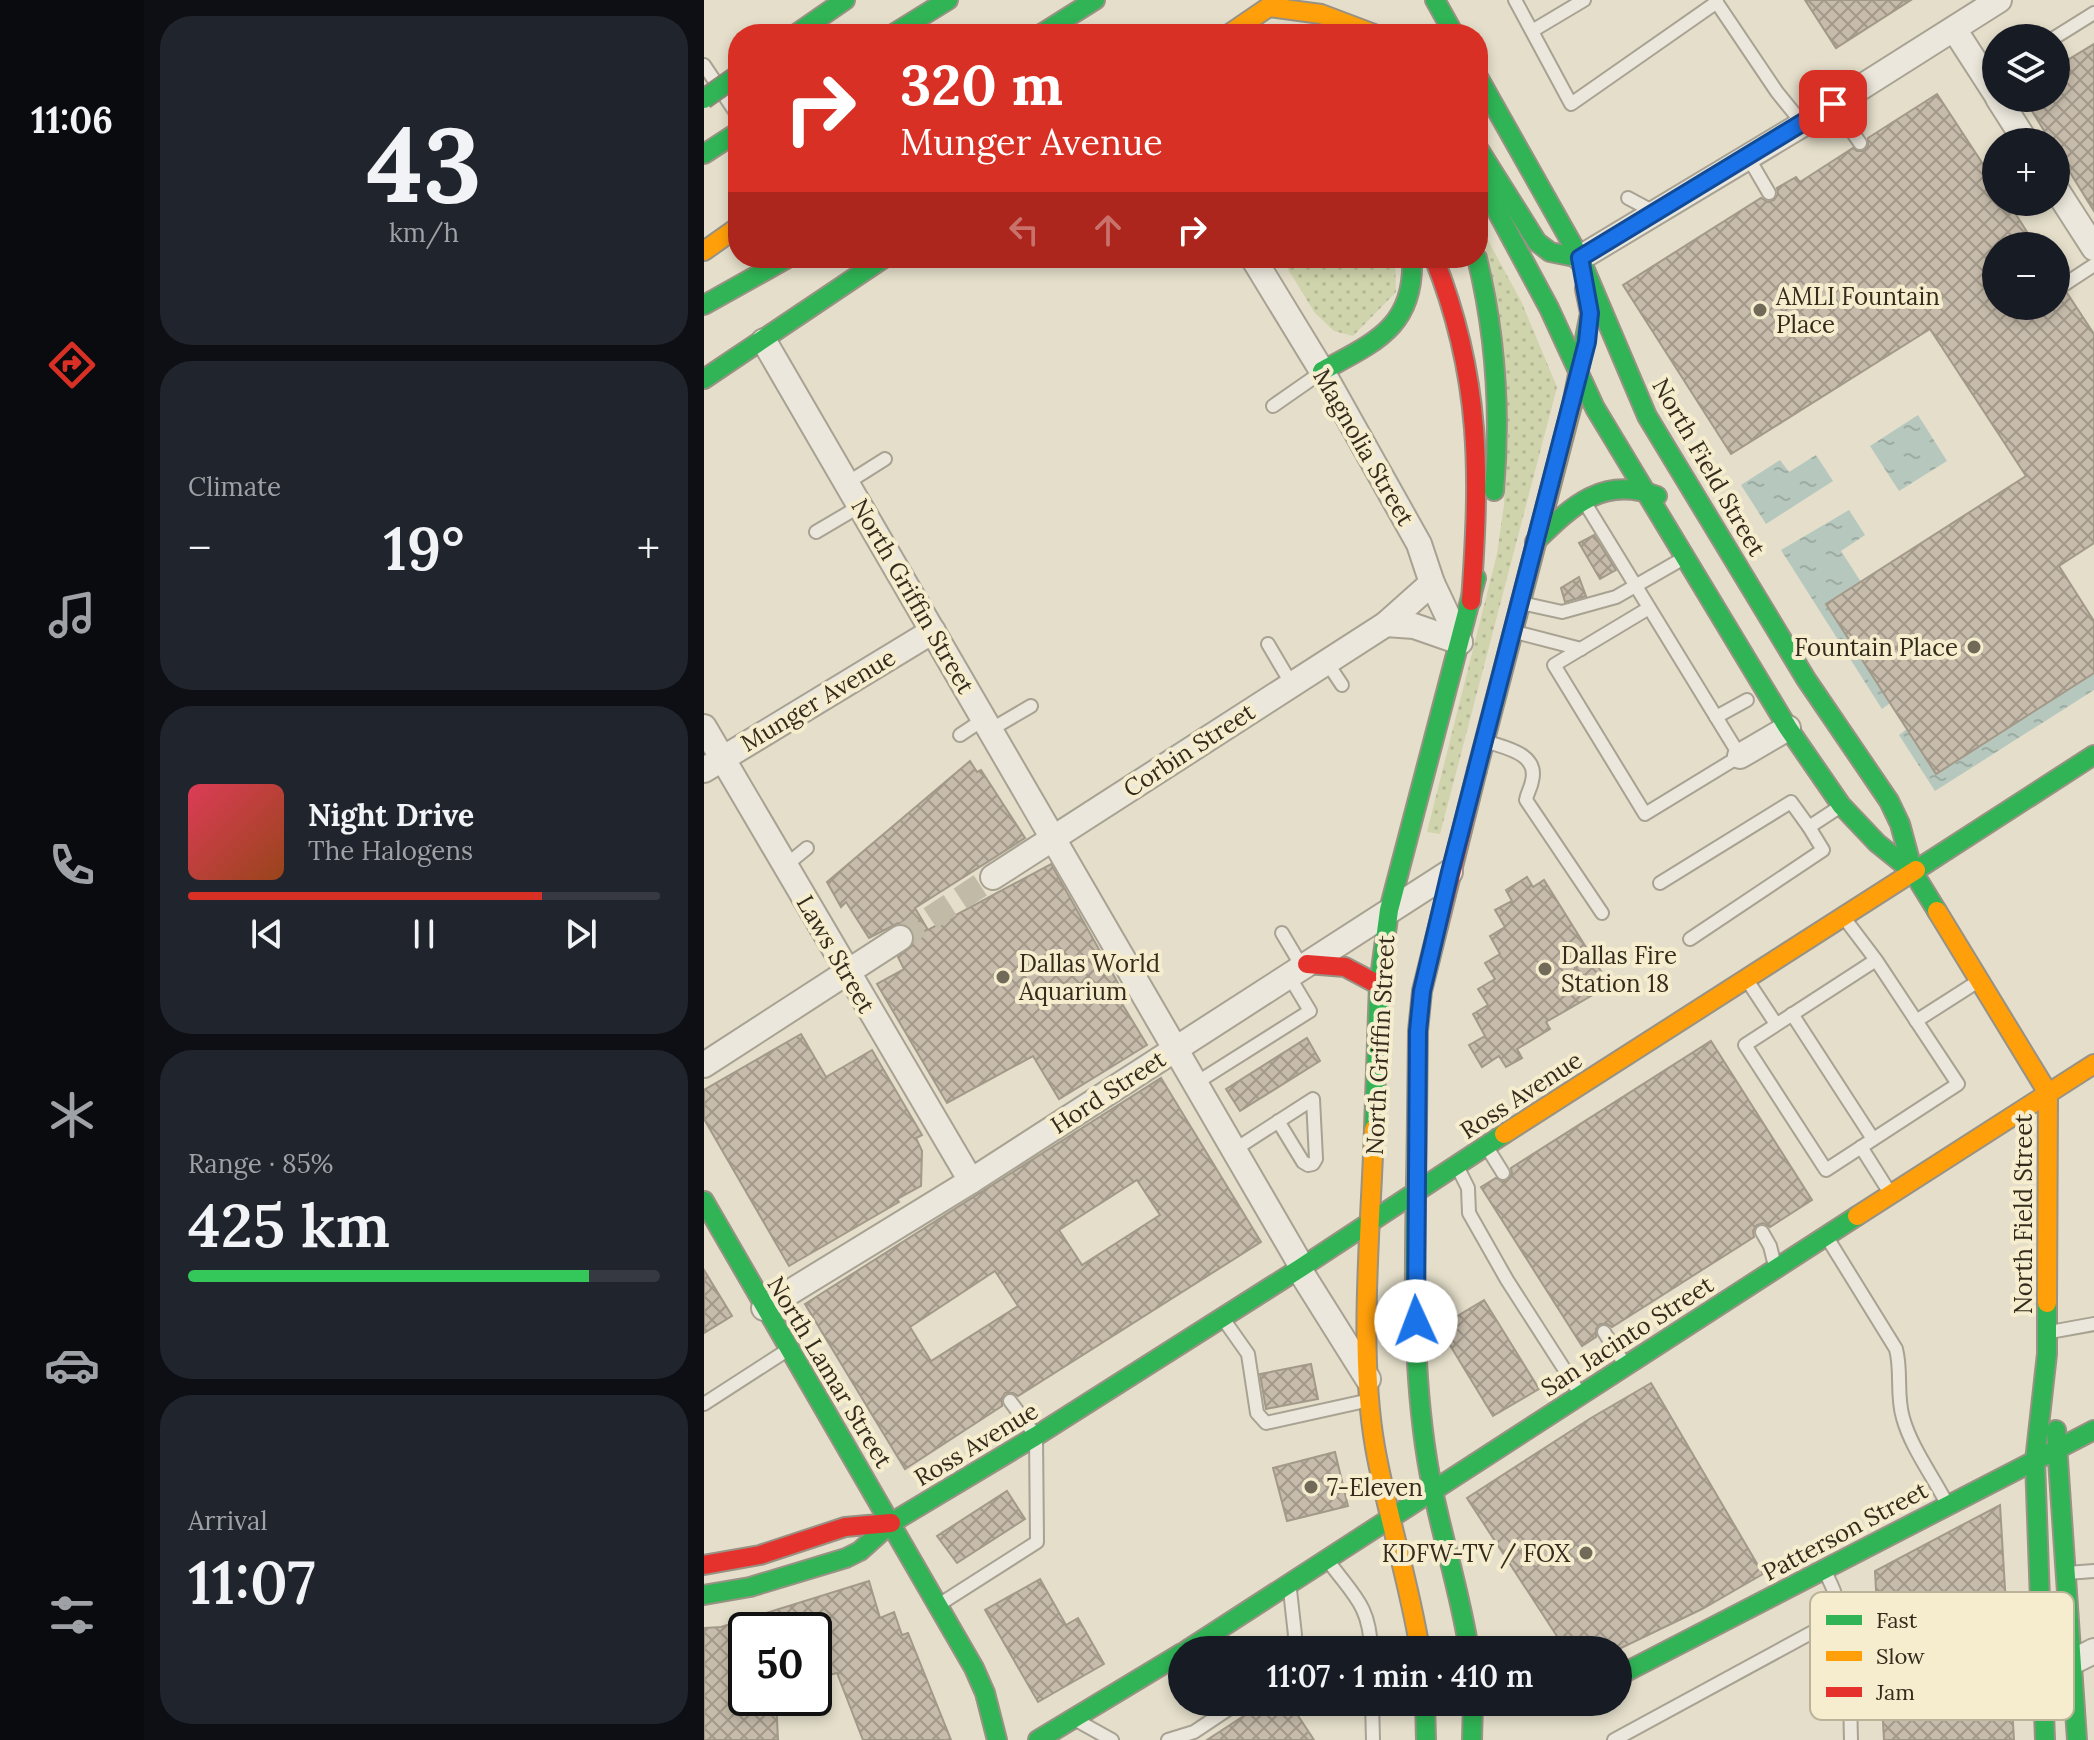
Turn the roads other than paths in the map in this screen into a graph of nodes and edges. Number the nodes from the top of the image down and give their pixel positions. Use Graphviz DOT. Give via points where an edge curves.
graph roads {
  1 [pos="845,0"];
  2 [pos="948,0"];
  3 [pos="1095,0"];
  4 [pos="1515,0"];
  5 [pos="1584,0"];
  6 [pos="1999,0"];
  7 [pos="1716,1"];
  8 [pos="1440,4"];
  9 [pos="1264,6"];
  10 [pos="1374,11"];
  11 [pos="2094,13"];
  12 [pos="810,24"];
  13 [pos="909,24"];
  14 [pos="1057,24"];
  15 [pos="1242,24"];
  16 [pos="1348,24"];
  17 [pos="1381,24"];
  18 [pos="1449,24"];
  19 [pos="2070,28"];
  20 [pos="1954,29"];
  21 [pos="1532,31"];
  22 [pos="704,65"];
  23 [pos="1982,70"];
  24 [pos="728,82"];
  25 [pos="1488,95"];
  26 [pos="704,99"];
  27 [pos="728,101"];
  28 [pos="1833,104"];
  29 [pos="1803,124"];
  30 [pos="728,138"];
  31 [pos="1860,143"];
  32 [pos="704,154"];
  33 [pos="1748,157"];
  34 [pos="1488,164"];
  35 [pos="1769,193"];
  36 [pos="1488,195"];
  37 [pos="1628,198"];
  38 [pos="2070,211"];
  39 [pos="1656,213"];
  40 [pos="728,234"];
  41 [pos="2094,248"];
  42 [pos="704,251"];
  43 [pos="1580,258"];
  44 [pos="2094,265"];
  45 [pos="770,268"];
  46 [pos="870,268"];
  47 [pos="1259,268"];
  48 [pos="1412,268"];
  49 [pos="1439,268"];
  50 [pos="1479,268"];
  51 [pos="2070,281"];
  52 [pos="704,305"];
  53 [pos="764,341"];
  54 [pos="732,360"];
  55 [pos="704,361"];
  56 [pos="1322,371"];
  57 [pos="1579,377"];
  58 [pos="704,379"];
  59 [pos="1273,406"];
  60 [pos="885,459"];
  61 [pos="847,483"];
  62 [pos="1644,489"];
  63 [pos="1584,502"];
  64 [pos="860,506"];
  65 [pos="816,532"];
  66 [pos="1535,542"];
  67 [pos="1684,558"];
  68 [pos="1734,560"];
  69 [pos="1432,583"];
  70 [pos="1636,585"];
  71 [pos="1471,601"];
  72 [pos="1519,603"];
  73 [pos="1649,608"];
  74 [pos="1386,624"];
  75 [pos="933,631"];
  76 [pos="1512,632"];
  77 [pos="1460,642"];
  78 [pos="1268,644"];
  79 [pos="1581,649"];
  80 [pos="1326,661"];
  81 [pos="1291,683"];
  82 [pos="1342,685"];
  83 [pos="1747,700"];
  84 [pos="1031,706"];
  85 [pos="1716,717"];
  86 [pos="987,724"];
  87 [pos="704,727"];
  88 [pos="1788,728"];
  89 [pos="960,735"];
  90 [pos="1484,741"];
  91 [pos="2094,755"];
  92 [pos="1740,756"];
  93 [pos="713,764"];
  94 [pos="1841,805"];
  95 [pos="1809,827"];
  96 [pos="1053,837"];
  97 [pos="807,848"];
  98 [pos="785,866"];
  99 [pos="1450,872"];
  100 [pos="1913,872"];
  101 [pos="993,877"];
  102 [pos="1660,883"];
  103 [pos="1389,910"];
  104 [pos="1602,913"];
  105 [pos="1843,917"];
  106 [pos="1282,933"];
  107 [pos="900,938"];
  108 [pos="1690,939"];
  109 [pos="1876,960"];
  110 [pos="1299,969"];
  111 [pos="846,972"];
  112 [pos="1747,979"];
  113 [pos="1979,981"];
  114 [pos="1379,985"];
  115 [pos="1792,1014"];
  116 [pos="1916,1021"];
  117 [pos="1776,1024"];
  118 [pos="1176,1049"];
  119 [pos="2094,1064"];
  120 [pos="704,1065"];
  121 [pos="1196,1083"];
  122 [pos="2048,1093"];
  123 [pos="1278,1121"];
  124 [pos="1873,1139"];
  125 [pos="1486,1146"];
  126 [pos="1861,1147"];
  127 [pos="1234,1150"];
  128 [pos="1456,1165"];
  129 [pos="1503,1173"];
  130 [pos="971,1181"];
  131 [pos="1416,1191"];
  132 [pos="1892,1196"];
  133 [pos="704,1201"];
  134 [pos="1371,1220"];
  135 [pos="1762,1232"];
  136 [pos="1826,1237"];
  137 [pos="1301,1268"];
  138 [pos="1775,1269"];
  139 [pos="764,1308"];
  140 [pos="1223,1318"];
  141 [pos="2094,1324"];
  142 [pos="1604,1332"];
  143 [pos="2047,1333"];
  144 [pos="789,1349"];
  145 [pos="2047,1354"];
  146 [pos="1625,1365"];
  147 [pos="1370,1390"];
  148 [pos="1580,1394"];
  149 [pos="1010,1401"];
  150 [pos="704,1404"];
  151 [pos="2094,1430"];
  152 [pos="1036,1436"];
  153 [pos="2059,1448"];
  154 [pos="2035,1461"];
  155 [pos="1434,1491"];
  156 [pos="1948,1504"];
  157 [pos="1392,1518"];
  158 [pos="891,1523"];
  159 [pos="1328,1560"];
  160 [pos="704,1565"];
  161 [pos="1825,1570"];
  162 [pos="2094,1571"];
  163 [pos="2067,1573"];
  164 [pos="1289,1584"];
  165 [pos="1836,1592"];
  166 [pos="2038,1592"];
  167 [pos="2068,1592"];
  168 [pos="704,1595"];
  169 [pos="938,1605"];
  170 [pos="1810,1633"];
  171 [pos="1209,1636"];
  172 [pos="1295,1636"];
  173 [pos="1370,1636"];
  174 [pos="1418,1636"];
  175 [pos="1467,1636"];
  176 [pos="2094,1651"];
  177 [pos="2074,1661"];
  178 [pos="1168,1662"];
  179 [pos="1632,1669"];
  180 [pos="2074,1693"];
  181 [pos="1218,1716"];
  182 [pos="1372,1716"];
  183 [pos="1425,1716"];
  184 [pos="1473,1716"];
  185 [pos="1073,1718"];
  186 [pos="1850,1720"];
  187 [pos="2044,1720"];
  188 [pos="997,1740"];
  189 [pos="1038,1740"];
  190 [pos="1112,1740"];
  191 [pos="1168,1740"];
  192 [pos="1373,1740"];
  193 [pos="1426,1740"];
  194 [pos="1472,1740"];
  195 [pos="1614,1740"];
  196 [pos="1851,1740"];
  197 [pos="2045,1740"];
  198 [pos="2077,1740"];
  1 -- 12 [label="main road"];
  2 -- 13 [label="main road"];
  3 -- 14 [label="main road"];
  4 -- 21 [label="lane"];
  5 -- 21 [label="lane"];
  6 -- 20 [label="street"];
  7 -- 21 [label="lane" via="1571,104"];
  7 -- 29 [label="lane"];
  8 -- 18 [label="main road"];
  9 -- 15 [label="main road"];
  9 -- 16 [label="main road" via="1321,14"];
  10 -- 17 [label="main road"];
  11 -- 19 [label="lane"];
  20 -- 23 [label="street"];
  20 -- 28 [label="street"];
  22 -- 27 [label="lane"];
  24 -- 26 [label="main road, bridge"];
  25 -- 43 [label="main road, North Field Street"];
  28 -- 29 [label="street"];
  28 -- 31 [label="lane"];
  29 -- 33 [label="street"];
  30 -- 32 [label="main road"];
  33 -- 35 [label="lane"];
  33 -- 39 [label="street"];
  34 -- 43 [label="main road" via="1537,242 1550,252"];
  36 -- 57 [label="main road, North Field Street"];
  37 -- 39 [label="lane"];
  38 -- 41 [label="street"];
  39 -- 43 [label="street"];
  40 -- 42 [label="main road"];
  43 -- 57 [label="main road, North Griffin Street" via="1590,313"];
  43 -- 68 [label="main road, North Field Street" via="1647,416"];
  44 -- 51 [label="lane"];
  45 -- 52 [label="main road"];
  46 -- 53 [label="main road"];
  47 -- 56 [label="street, Magnolia Street"];
  48 -- 56 [label="main road" via="1407,309 1395,325"];
  49 -- 71 [label="main road" via="1451,293 1473,392 1479,456"];
  50 -- 71 [label="main road, North Griffin Street" via="1495,337 1499,418 1492,515"];
  53 -- 54 [label="main road"];
  53 -- 61 [label="street, North Griffin Street"];
  54 -- 55 [label="main road"];
  54 -- 58 [label="main road"];
  56 -- 59 [label="lane"];
  56 -- 69 [label="street, Magnolia Street" via="1419,544"];
  57 -- 62 [label="main road, North Field Street"];
  57 -- 66 [label="main road, North Griffin Street"];
  60 -- 61 [label="lane"];
  61 -- 64 [label="street, North Griffin Street"];
  62 -- 63 [label="main road" via="1615,486"];
  62 -- 67 [label="main road, North Field Street"];
  62 -- 68 [label="main road" via="1665,504 1700,557 1711,562"];
  63 -- 66 [label="main road" via="1559,517"];
  63 -- 70 [label="lane"];
  64 -- 65 [label="lane"];
  64 -- 75 [label="street, North Griffin Street"];
  66 -- 72 [label="main road, North Griffin Street"];
  67 -- 70 [label="lane"];
  67 -- 88 [label="main road, North Field Street"];
  68 -- 100 [label="main road, North Field Street" via="1889,801"];
  69 -- 74 [label="street, Corbin Street"];
  69 -- 77 [label="street, Magnolia Street"];
  70 -- 72 [label="lane" via="1616,597 1562,612"];
  70 -- 73 [label="lane"];
  71 -- 77 [label="main road, North Griffin Street"];
  72 -- 76 [label="main road, North Griffin Street"];
  73 -- 79 [label="lane"];
  73 -- 85 [label="lane"];
  74 -- 77 [label="street" via="1414,626"];
  74 -- 80 [label="street, Corbin Street"];
  75 -- 86 [label="street, North Griffin Street"];
  75 -- 93 [label="street, Munger Avenue"];
  76 -- 79 [label="lane"];
  76 -- 90 [label="main road, North Griffin Street"];
  77 -- 103 [label="main road, North Griffin Street"];
  78 -- 81 [label="lane"];
  79 -- 92 [label="lane" via="1554,665 1645,814"];
  80 -- 81 [label="street, Corbin Street"];
  80 -- 82 [label="lane"];
  81 -- 96 [label="street, Corbin Street"];
  83 -- 85 [label="lane"];
  84 -- 86 [label="lane"];
  85 -- 92 [label="lane"];
  86 -- 89 [label="lane"];
  86 -- 96 [label="street, North Griffin Street"];
  87 -- 93 [label="street, Laws Street"];
  88 -- 92 [label="street"];
  88 -- 94 [label="main road, North Field Street"];
  90 -- 99 [label="main road, North Griffin Street"];
  90 -- 104 [label="lane" via="1517,751 1530,763 1533,780 1526,800"];
  91 -- 100 [label="main road, Ross Avenue"];
  93 -- 98 [label="street, Laws Street"];
  94 -- 95 [label="lane"];
  94 -- 100 [label="main road, North Field Street"];
  95 -- 102 [label="lane" via="1791,802"];
  95 -- 108 [label="lane" via="1823,850"];
  96 -- 101 [label="street, Corbin Street"];
  96 -- 118 [label="street, North Griffin Street"];
  97 -- 98 [label="lane"];
  98 -- 111 [label="street, Laws Street"];
  99 -- 103 [label="street, Hord Street"];
  99 -- 131 [label="main road, North Griffin Street" via="1422,991"];
  100 -- 105 [label="main road, Ross Avenue"];
  100 -- 113 [label="main road, North Field Street"];
  103 -- 110 [label="street, Hord Street"];
  103 -- 114 [label="main road, North Griffin Street"];
  105 -- 109 [label="lane"];
  105 -- 112 [label="main road, Ross Avenue"];
  106 -- 110 [label="lane"];
  107 -- 111 [label="street"];
  109 -- 115 [label="lane"];
  109 -- 116 [label="lane"];
  110 -- 114 [label="main road" via="1332,963 1350,967"];
  110 -- 118 [label="street, Hord Street"];
  110 -- 121 [label="lane" via="1310,1011"];
  111 -- 120 [label="street"];
  111 -- 130 [label="street, Laws Street"];
  112 -- 117 [label="lane"];
  112 -- 125 [label="main road, Ross Avenue"];
  113 -- 116 [label="lane"];
  113 -- 122 [label="main road, North Field Street"];
  114 -- 134 [label="main road, North Griffin Street"];
  115 -- 117 [label="lane"];
  115 -- 124 [label="lane"];
  116 -- 124 [label="lane" via="1958,1084"];
  117 -- 126 [label="lane" via="1745,1045 1826,1170"];
  118 -- 121 [label="street, North Griffin Street"];
  118 -- 130 [label="street, Hord Street"];
  119 -- 122 [label="main road, San Jacinto Street"];
  121 -- 127 [label="street, North Griffin Street"];
  122 -- 132 [label="main road, San Jacinto Street"];
  122 -- 143 [label="main road, North Field Street"];
  123 -- 123 [label="lane" via="1313,1099 1313,1164 1303,1162"];
  123 -- 127 [label="lane"];
  124 -- 126 [label="lane"];
  125 -- 128 [label="main road, Ross Avenue"];
  125 -- 129 [label="lane"];
  126 -- 132 [label="lane"];
  127 -- 137 [label="street, North Griffin Street"];
  128 -- 131 [label="main road, Ross Avenue"];
  128 -- 148 [label="lane" via="1468,1188 1469,1213"];
  130 -- 139 [label="street, Hord Street"];
  131 -- 134 [label="main road, Ross Avenue"];
  131 -- 155 [label="main road, North Griffin Street" via="1417,1358"];
  132 -- 136 [label="main road, San Jacinto Street"];
  133 -- 139 [label="main road, North Lamar Street"];
  134 -- 137 [label="main road, Ross Avenue"];
  134 -- 147 [label="main road, North Griffin Street"];
  135 -- 138 [label="lane"];
  136 -- 138 [label="main road, San Jacinto Street"];
  136 -- 156 [label="lane" via="1896,1349 1902,1416"];
  137 -- 140 [label="main road, Ross Avenue"];
  137 -- 147 [label="street, North Griffin Street"];
  138 -- 146 [label="main road, San Jacinto Street"];
  139 -- 144 [label="main road, North Lamar Street"];
  140 -- 147 [label="lane" via="1248,1354 1257,1413 1266,1423"];
  140 -- 152 [label="main road, Ross Avenue"];
  141 -- 143 [label="lane"];
  142 -- 146 [label="lane"];
  143 -- 145 [label="main road, North Field Street"];
  144 -- 150 [label="lane"];
  144 -- 158 [label="main road, North Lamar Street"];
  145 -- 153 [label="main road, North Field Street"];
  145 -- 154 [label="main road, North Field Street"];
  146 -- 148 [label="main road, San Jacinto Street"];
  147 -- 157 [label="main road, North Griffin Street" via="1375,1446"];
  148 -- 155 [label="main road, San Jacinto Street"];
  149 -- 152 [label="lane"];
  151 -- 153 [label="main road, Patterson Street"];
  152 -- 158 [label="main road, Ross Avenue"];
  152 -- 169 [label="lane" via="1037,1542"];
  153 -- 154 [label="main road, Patterson Street"];
  153 -- 163 [label="main road, North Field Street"];
  154 -- 156 [label="main road, Patterson Street"];
  154 -- 166 [label="main road, North Field Street"];
  155 -- 157 [label="main road, San Jacinto Street"];
  155 -- 175 [label="main road, North Griffin Street"];
  156 -- 161 [label="main road, Patterson Street"];
  157 -- 159 [label="main road, San Jacinto Street"];
  157 -- 174 [label="main road, North Griffin Street"];
  158 -- 160 [label="main road, Ross Avenue" via="845,1527 760,1555"];
  158 -- 168 [label="main road, Ross Avenue" via="846,1558"];
  158 -- 169 [label="main road, North Lamar Street"];
  159 -- 164 [label="main road, San Jacinto Street"];
  159 -- 173 [label="lane" via="1366,1613"];
  161 -- 165 [label="lane"];
  161 -- 179 [label="main road, Patterson Street"];
  162 -- 163 [label="lane"];
  163 -- 167 [label="main road, North Field Street"];
  164 -- 171 [label="main road, San Jacinto Street"];
  164 -- 172 [label="lane"];
  169 -- 188 [label="main road, North Lamar Street" via="979,1681"];
  170 -- 195 [label="lane"];
  176 -- 177 [label="street"];
  178 -- 185 [label="main road, San Jacinto Street"];
  180 -- 198 [label="main road, North Field Street"];
  181 -- 191 [label="lane" via="1194,1732"];
  182 -- 192 [label="lane"];
  183 -- 193 [label="main road"];
  184 -- 194 [label="main road"];
  185 -- 189 [label="main road, San Jacinto Street"];
  185 -- 190 [label="lane"];
  186 -- 196 [label="lane"];
  187 -- 197 [label="main road, North Field Street"];
}
